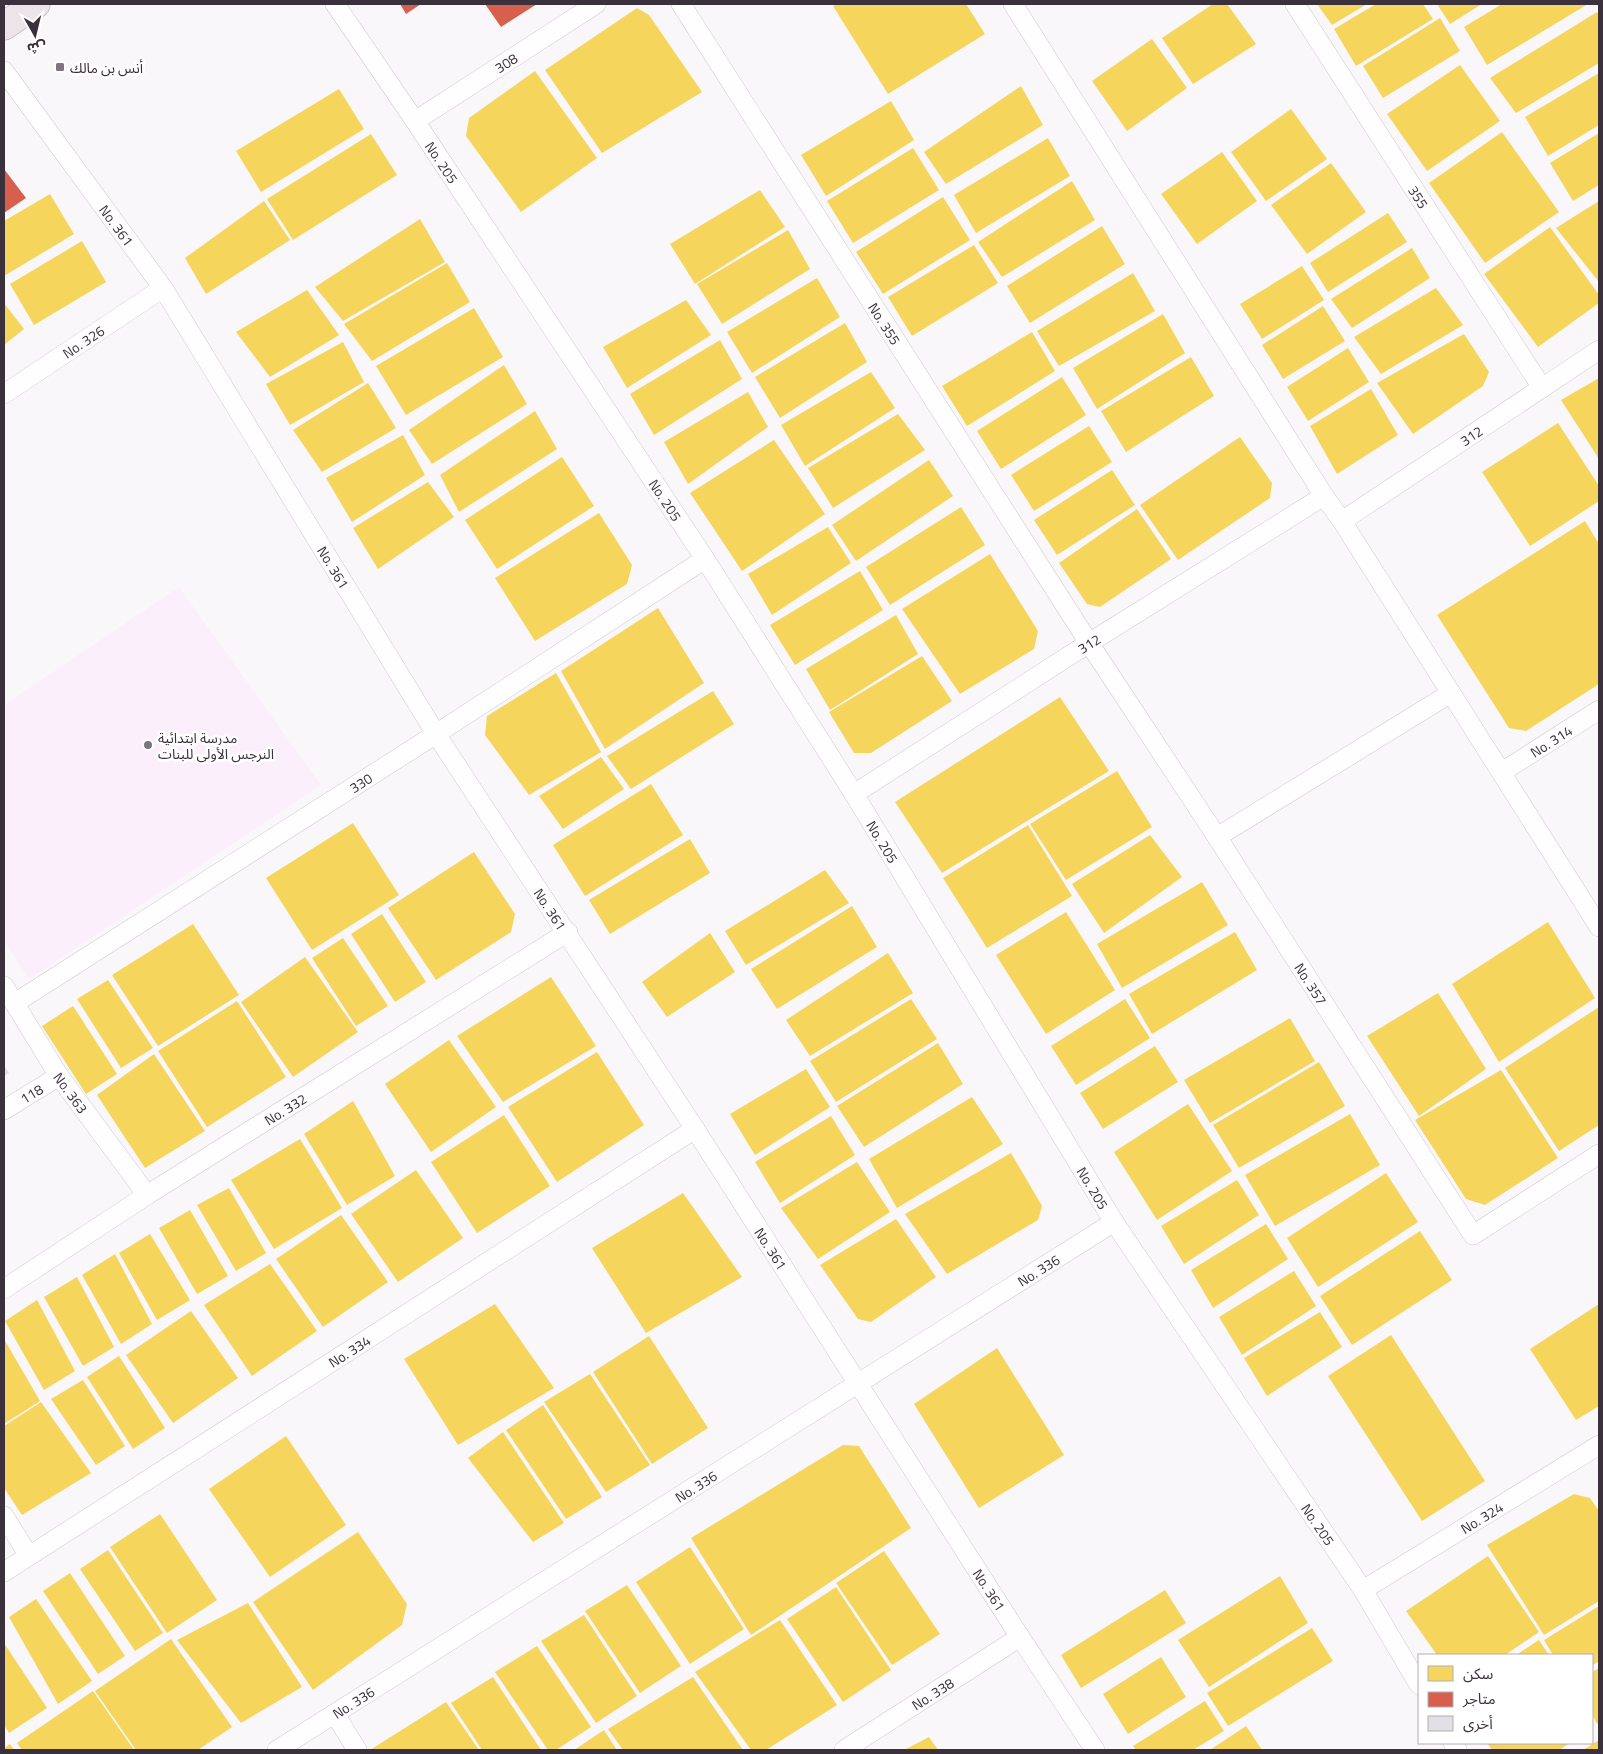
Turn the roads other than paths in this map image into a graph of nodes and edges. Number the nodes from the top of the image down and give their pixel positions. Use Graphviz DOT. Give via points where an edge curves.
graph roads {
  1 [pos="36,4"];
  2 [pos="335,4"];
  3 [pos="596,4"];
  4 [pos="681,4"];
  5 [pos="1013,4"];
  6 [pos="1295,4"];
  7 [pos="4,26"];
  8 [pos="4,71"];
  9 [pos="415,120"];
  10 [pos="163,288"];
  11 [pos="1599,350"];
  12 [pos="1542,388"];
  13 [pos="4,394"];
  14 [pos="1324,496"];
  15 [pos="1342,521"];
  16 [pos="705,559"];
  17 [pos="1089,643"];
  18 [pos="1451,693"];
  19 [pos="1599,710"];
  20 [pos="436,734"];
  21 [pos="1502,772"];
  22 [pos="854,794"];
  23 [pos="1217,837"];
  24 [pos="1599,927"];
  25 [pos="568,932"];
  26 [pos="4,986"];
  27 [pos="15,1003"];
  28 [pos="59,1076"];
  29 [pos="4,1110"];
  30 [pos="695,1129"];
  31 [pos="1599,1154"];
  32 [pos="147,1195"];
  33 [pos="1114,1222"];
  34 [pos="4,1289"];
  35 [pos="859,1382"];
  36 [pos="1599,1445"];
  37 [pos="4,1516"];
  38 [pos="29,1556"];
  39 [pos="4,1572"];
  40 [pos="1363,1590"];
  41 [pos="1020,1636"];
  42 [pos="1418,1684"];
  43 [pos="335,1714"];
  44 [pos="277,1750"];
  45 [pos="357,1750"];
  46 [pos="844,1750"];
  47 [pos="1095,1750"];
  1 -- 7 [label="main road"];
  2 -- 9 [label="street, No. 205"];
  3 -- 9 [label="street, 308"];
  4 -- 17 [label="street, No. 355"];
  5 -- 14 [label="street"];
  6 -- 12 [label="street, 355"];
  8 -- 10 [label="street, No. 361"];
  9 -- 16 [label="street, No. 205"];
  10 -- 13 [label="street, No. 326"];
  10 -- 20 [label="street, No. 361"];
  11 -- 12 [label="street, 312"];
  12 -- 15 [label="street, 312"];
  14 -- 15 [label="street"];
  14 -- 17 [label="street, 312"];
  15 -- 18 [label="street"];
  16 -- 20 [label="street, 330"];
  16 -- 22 [label="street, No. 205"];
  17 -- 22 [label="street, 312"];
  17 -- 23 [label="street, No. 355"];
  18 -- 21 [label="street"];
  18 -- 23 [label="street"];
  19 -- 21 [label="street, No. 314"];
  20 -- 25 [label="street, No. 361"];
  20 -- 27 [label="street, 330"];
  21 -- 24 [label="street"];
  22 -- 33 [label="street, No. 205"];
  23 -- 31 [label="street, No. 357" via="1473,1235"];
  25 -- 30 [label="street, No. 361"];
  25 -- 32 [label="street, No. 332"];
  26 -- 27 [label="street, No. 363"];
  27 -- 28 [label="street, No. 363"];
  28 -- 29 [label="street, 118"];
  28 -- 32 [label="street, No. 363"];
  30 -- 35 [label="street, No. 361"];
  30 -- 38 [label="street, No. 334"];
  32 -- 34 [label="street, No. 332"];
  33 -- 35 [label="street, No. 336"];
  33 -- 40 [label="street, No. 205"];
  35 -- 41 [label="street, No. 361"];
  35 -- 43 [label="street, No. 336"];
  36 -- 40 [label="street, No. 324"];
  37 -- 38 [label="street"];
  38 -- 39 [label="street, No. 334"];
  40 -- 42 [label="street, No. 205"];
  41 -- 46 [label="street, No. 338"];
  41 -- 47 [label="street, No. 361"];
  43 -- 44 [label="street, No. 336"];
  43 -- 45 [label="street"];
}
